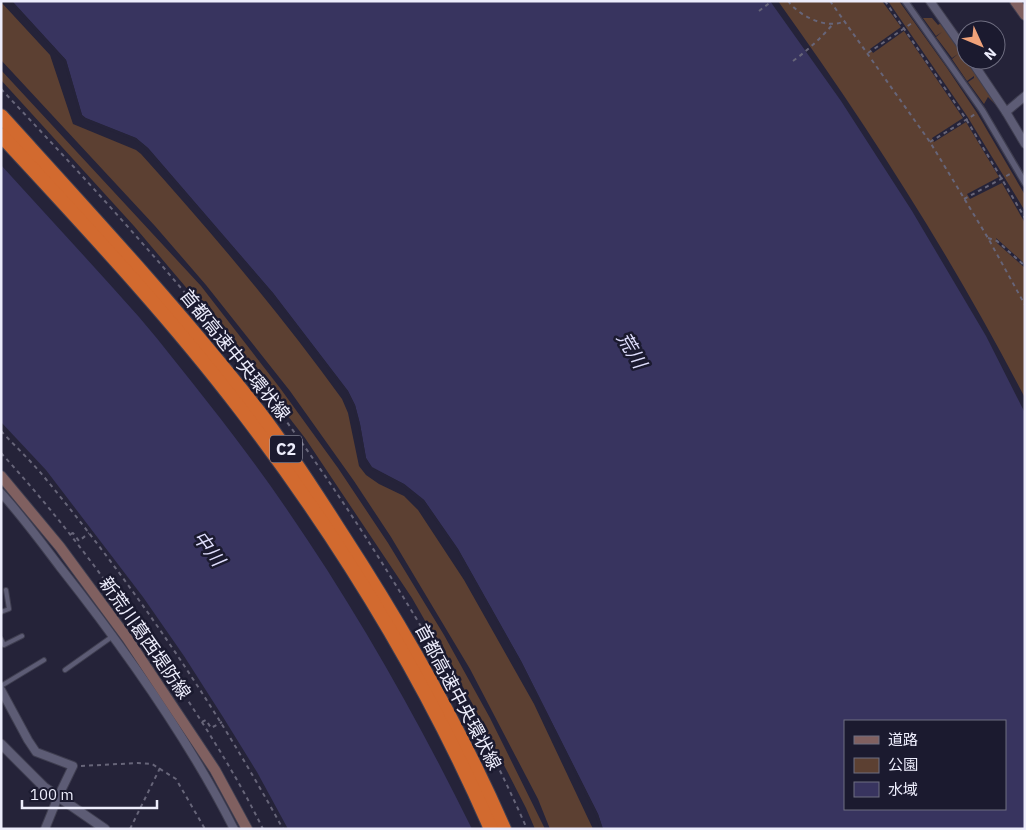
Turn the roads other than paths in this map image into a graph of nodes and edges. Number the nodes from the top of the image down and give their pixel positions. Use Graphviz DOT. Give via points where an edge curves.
graph roads {
  1 [pos="905,1"];
  2 [pos="930,1"];
  3 [pos="1015,1"];
  4 [pos="1024,12"];
  5 [pos="956,38"];
  6 [pos="978,70"];
  7 [pos="1025,96"];
  8 [pos="1006,112"];
  9 [pos="1,116"];
  10 [pos="1,135"];
  11 [pos="1025,144"];
  12 [pos="1025,183"];
  13 [pos="1,476"];
  14 [pos="1,493"];
  15 [pos="6,590"];
  16 [pos="1,612"];
  17 [pos="22,636"];
  18 [pos="113,636"];
  19 [pos="1,639"];
  20 [pos="44,660"];
  21 [pos="64,670"];
  22 [pos="1,686"];
  23 [pos="1,690"];
  24 [pos="1,744"];
  25 [pos="215,770"];
  26 [pos="207,779"];
  27 [pos="58,798"];
  28 [pos="45,829"];
  29 [pos="106,829"];
  30 [pos="234,829"];
  31 [pos="247,829"];
  32 [pos="490,829"];
  33 [pos="504,829"];
  1 -- 12 [label="street" via="982,110"];
  2 -- 5 [label="street"];
  3 -- 4 [label="main road"];
  6 -- 8 [label="street"];
  7 -- 8 [label="street"];
  8 -- 11 [label="street"];
  9 -- 33 [label="highway, 首都高速中央環状線 / C2" via="178,313 290,456 410,644 446,709"];
  10 -- 32 [label="highway, 首都高速中央環状線 / C2" via="204,364 276,457 341,554 402,655 460,763"];
  13 -- 25 [label="main road, 新荒川葛西堤防線" via="60,546"];
  14 -- 18 [label="street"];
  15 -- 16 [label="lane" via="9,609"];
  17 -- 19 [label="lane" via="4,645"];
  18 -- 21 [label="lane"];
  18 -- 26 [label="street"];
  20 -- 22 [label="lane"];
  23 -- 27 [label="street" via="36,752 73,766"];
  24 -- 27 [label="street"];
  25 -- 26 [label="street"];
  25 -- 31 [label="main road, 新荒川葛西堤防線"];
  26 -- 30 [label="street"];
  27 -- 28 [label="street"];
  27 -- 29 [label="street"];
}
